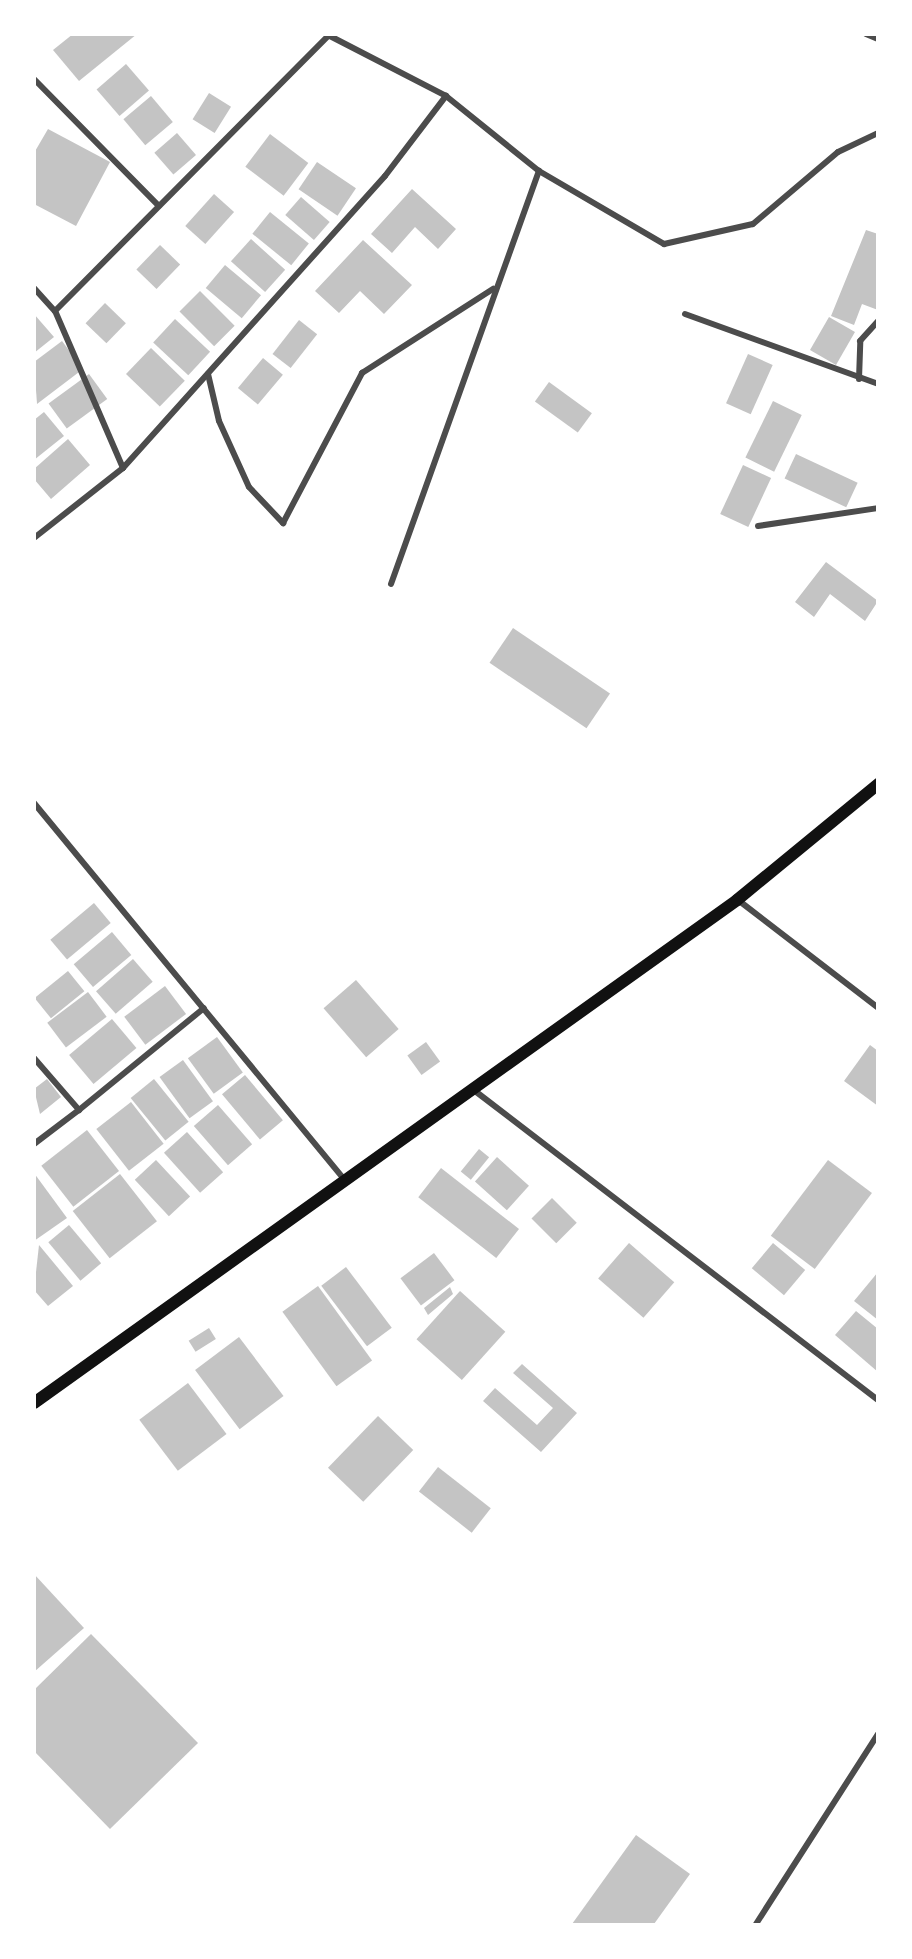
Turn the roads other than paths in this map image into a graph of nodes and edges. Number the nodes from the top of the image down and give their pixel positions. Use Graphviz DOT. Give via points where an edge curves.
graph roads {
  1 [pos="866,34"];
  2 [pos="327,35"];
  3 [pos="878,39"];
  4 [pos="34,78"];
  5 [pos="446,96"];
  6 [pos="878,133"];
  7 [pos="539,171"];
  8 [pos="159,206"];
  9 [pos="34,288"];
  10 [pos="493,289"];
  11 [pos="55,311"];
  12 [pos="684,314"];
  13 [pos="878,321"];
  14 [pos="208,374"];
  15 [pos="859,379"];
  16 [pos="878,384"];
  17 [pos="123,468"];
  18 [pos="878,508"];
  19 [pos="758,526"];
  20 [pos="34,538"];
  21 [pos="392,585"];
  22 [pos="878,784"];
  23 [pos="34,803"];
  24 [pos="737,900"];
  25 [pos="204,1008"];
  26 [pos="878,1008"];
  27 [pos="34,1058"];
  28 [pos="475,1090"];
  29 [pos="79,1110"];
  30 [pos="34,1144"];
  31 [pos="347,1182"];
  32 [pos="878,1400"];
  33 [pos="34,1403"];
  34 [pos="878,1734"];
  35 [pos="756,1924"];
  1 -- 3 [label="street"];
  2 -- 5 [label="street"];
  2 -- 8 [label="street"];
  4 -- 8 [label="street"];
  5 -- 7 [label="street"];
  5 -- 14 [label="street" via="386,176"];
  6 -- 7 [label="street" via="838,152 753,224 664,244"];
  7 -- 10 [label="street"];
  8 -- 11 [label="street"];
  9 -- 11 [label="street"];
  10 -- 14 [label="street" via="362,373 283,523 249,487 219,421"];
  10 -- 21 [label="street"];
  11 -- 17 [label="street"];
  12 -- 15 [label="street"];
  13 -- 15 [label="street" via="860,341"];
  14 -- 17 [label="street"];
  15 -- 16 [label="street"];
  17 -- 20 [label="street"];
  18 -- 19 [label="street"];
  22 -- 24 [label="main road"];
  23 -- 25 [label="street"];
  24 -- 26 [label="street"];
  24 -- 28 [label="main road"];
  25 -- 29 [label="street"];
  25 -- 31 [label="street"];
  27 -- 29 [label="street"];
  28 -- 31 [label="main road"];
  28 -- 32 [label="street"];
  29 -- 30 [label="street"];
  31 -- 33 [label="main road"];
  34 -- 35 [label="street"];
}
